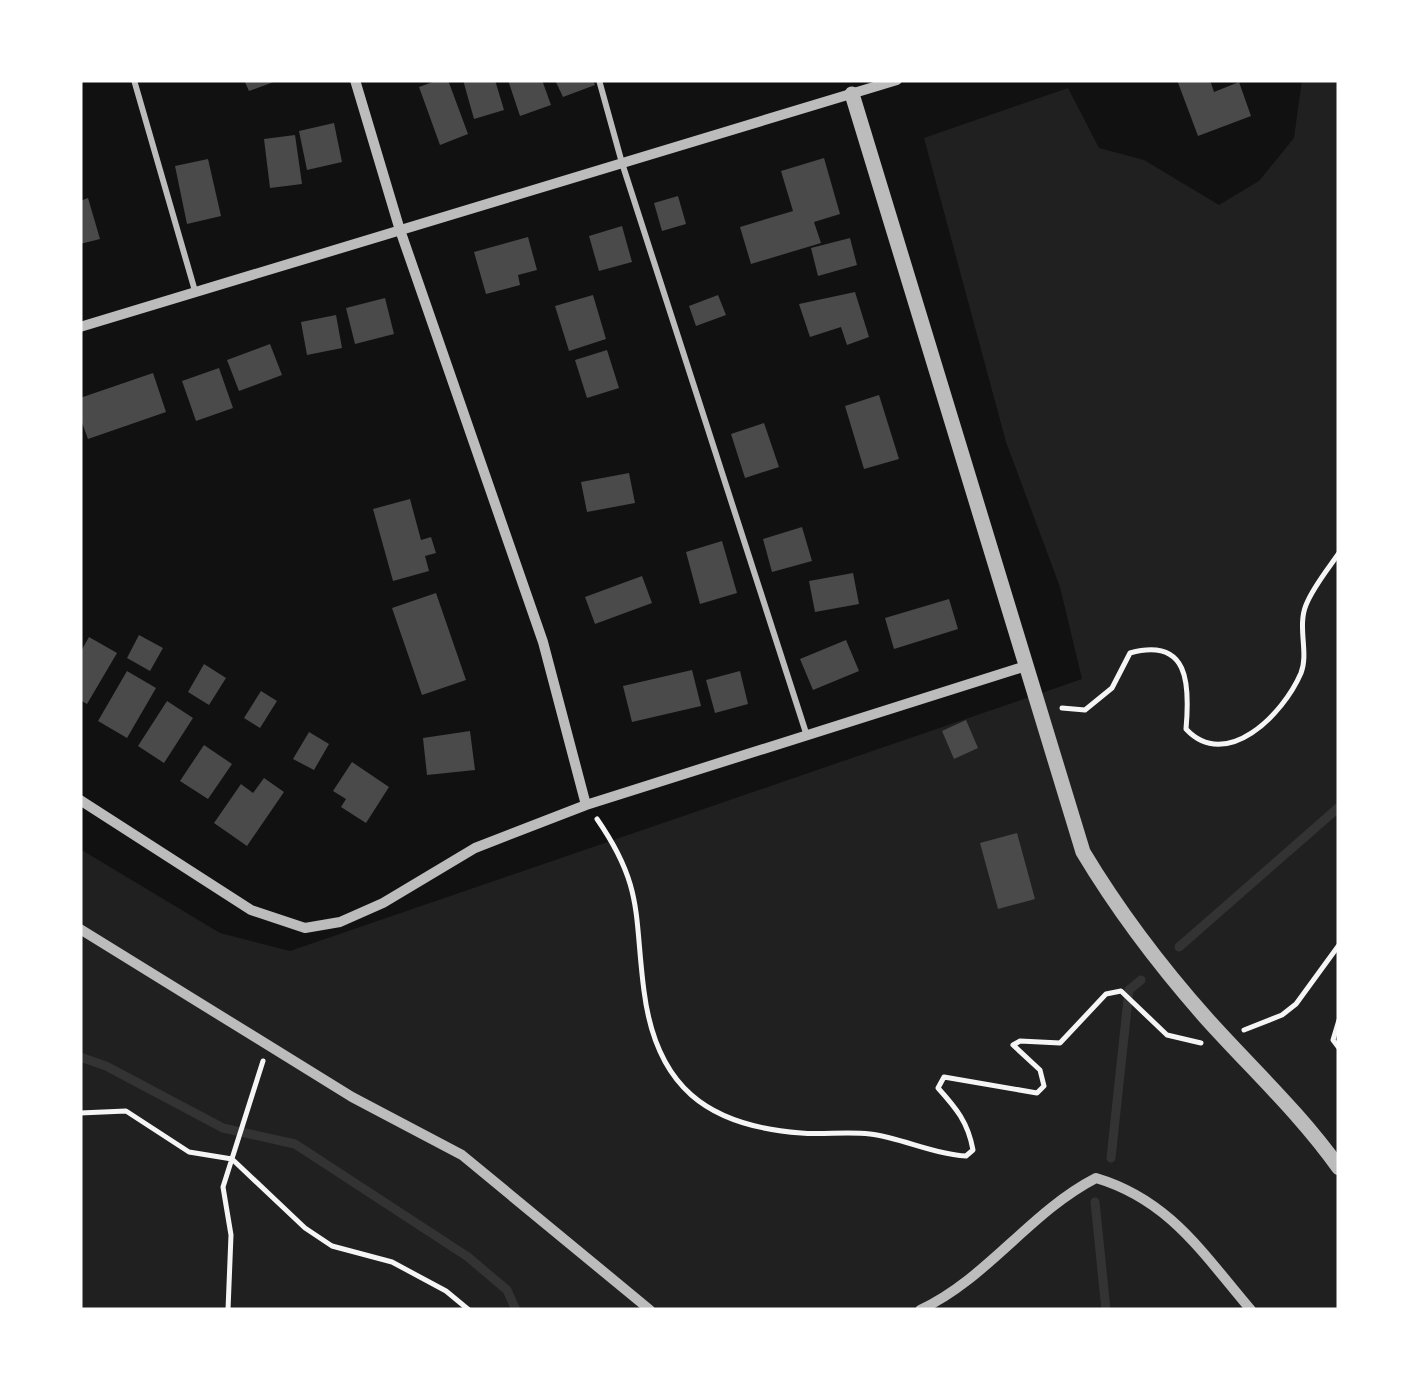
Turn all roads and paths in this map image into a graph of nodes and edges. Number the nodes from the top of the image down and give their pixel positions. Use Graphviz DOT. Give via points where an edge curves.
graph roads {
  1 [pos="134,80"];
  2 [pos="355,80"];
  3 [pos="599,80"];
  4 [pos="897,80"];
  5 [pos="852,94"];
  6 [pos="622,163"];
  7 [pos="399,227"];
  8 [pos="195,291"];
  9 [pos="80,327"];
  10 [pos="1339,553"];
  11 [pos="1026,666"];
  12 [pos="1054,704"];
  13 [pos="807,736"];
  14 [pos="80,800"];
  15 [pos="586,805"];
  16 [pos="80,929"];
  17 [pos="1339,945"];
  18 [pos="1339,1020"];
  19 [pos="1226,1039"];
  20 [pos="268,1044"];
  21 [pos="1339,1048"];
  22 [pos="80,1113"];
  23 [pos="232,1159"];
  24 [pos="1339,1168"];
  25 [pos="228,1310"];
  26 [pos="470,1310"];
  27 [pos="650,1310"];
  28 [pos="920,1310"];
  29 [pos="1251,1310"];
  1 -- 8 [label="lane"];
  2 -- 7 [label="street"];
  3 -- 6 [label="lane"];
  4 -- 5 [label="street"];
  5 -- 6 [label="street"];
  5 -- 11 [label="street"];
  6 -- 7 [label="street"];
  6 -- 13 [label="lane"];
  7 -- 8 [label="street"];
  7 -- 15 [label="street" via="543,642"];
  8 -- 9 [label="street"];
  10 -- 12 [label="path" via="1303,613 1302,670 1264,723 1236,744 1200,744 1186,729 1189,695 1180,664 1154,646 1130,653 1112,688 1085,710"];
  11 -- 13 [label="street"];
  11 -- 19 [label="street" via="1083,852 1123,918"];
  13 -- 15 [label="street"];
  14 -- 15 [label="street" via="251,910 305,928 340,922 475,848"];
  15 -- 19 [label="path" via="619,850 636,894 648,1023 666,1070 712,1110 801,1133 879,1135 966,1156 973,1150 971,1139 963,1115 938,1088 944,1077 1037,1092 1044,1086 1040,1070 1014,1044 1060,1043 1106,994 1120,991 1180,1041"];
  16 -- 20 [label="street"];
  17 -- 19 [label="path" via="1282,1016"];
  18 -- 21 [label="path" via="1333,1040"];
  19 -- 24 [label="street" via="1304,1119"];
  20 -- 23 [label="path"];
  20 -- 27 [label="street" via="352,1098 462,1154"];
  22 -- 23 [label="path" via="126,1111 189,1152"];
  23 -- 25 [label="path" via="223,1187 231,1235"];
  23 -- 26 [label="path" via="332,1246 392,1262"];
  28 -- 29 [label="street" via="990,1260 1060,1196 1096,1178 1132,1189 1170,1216"];
}
